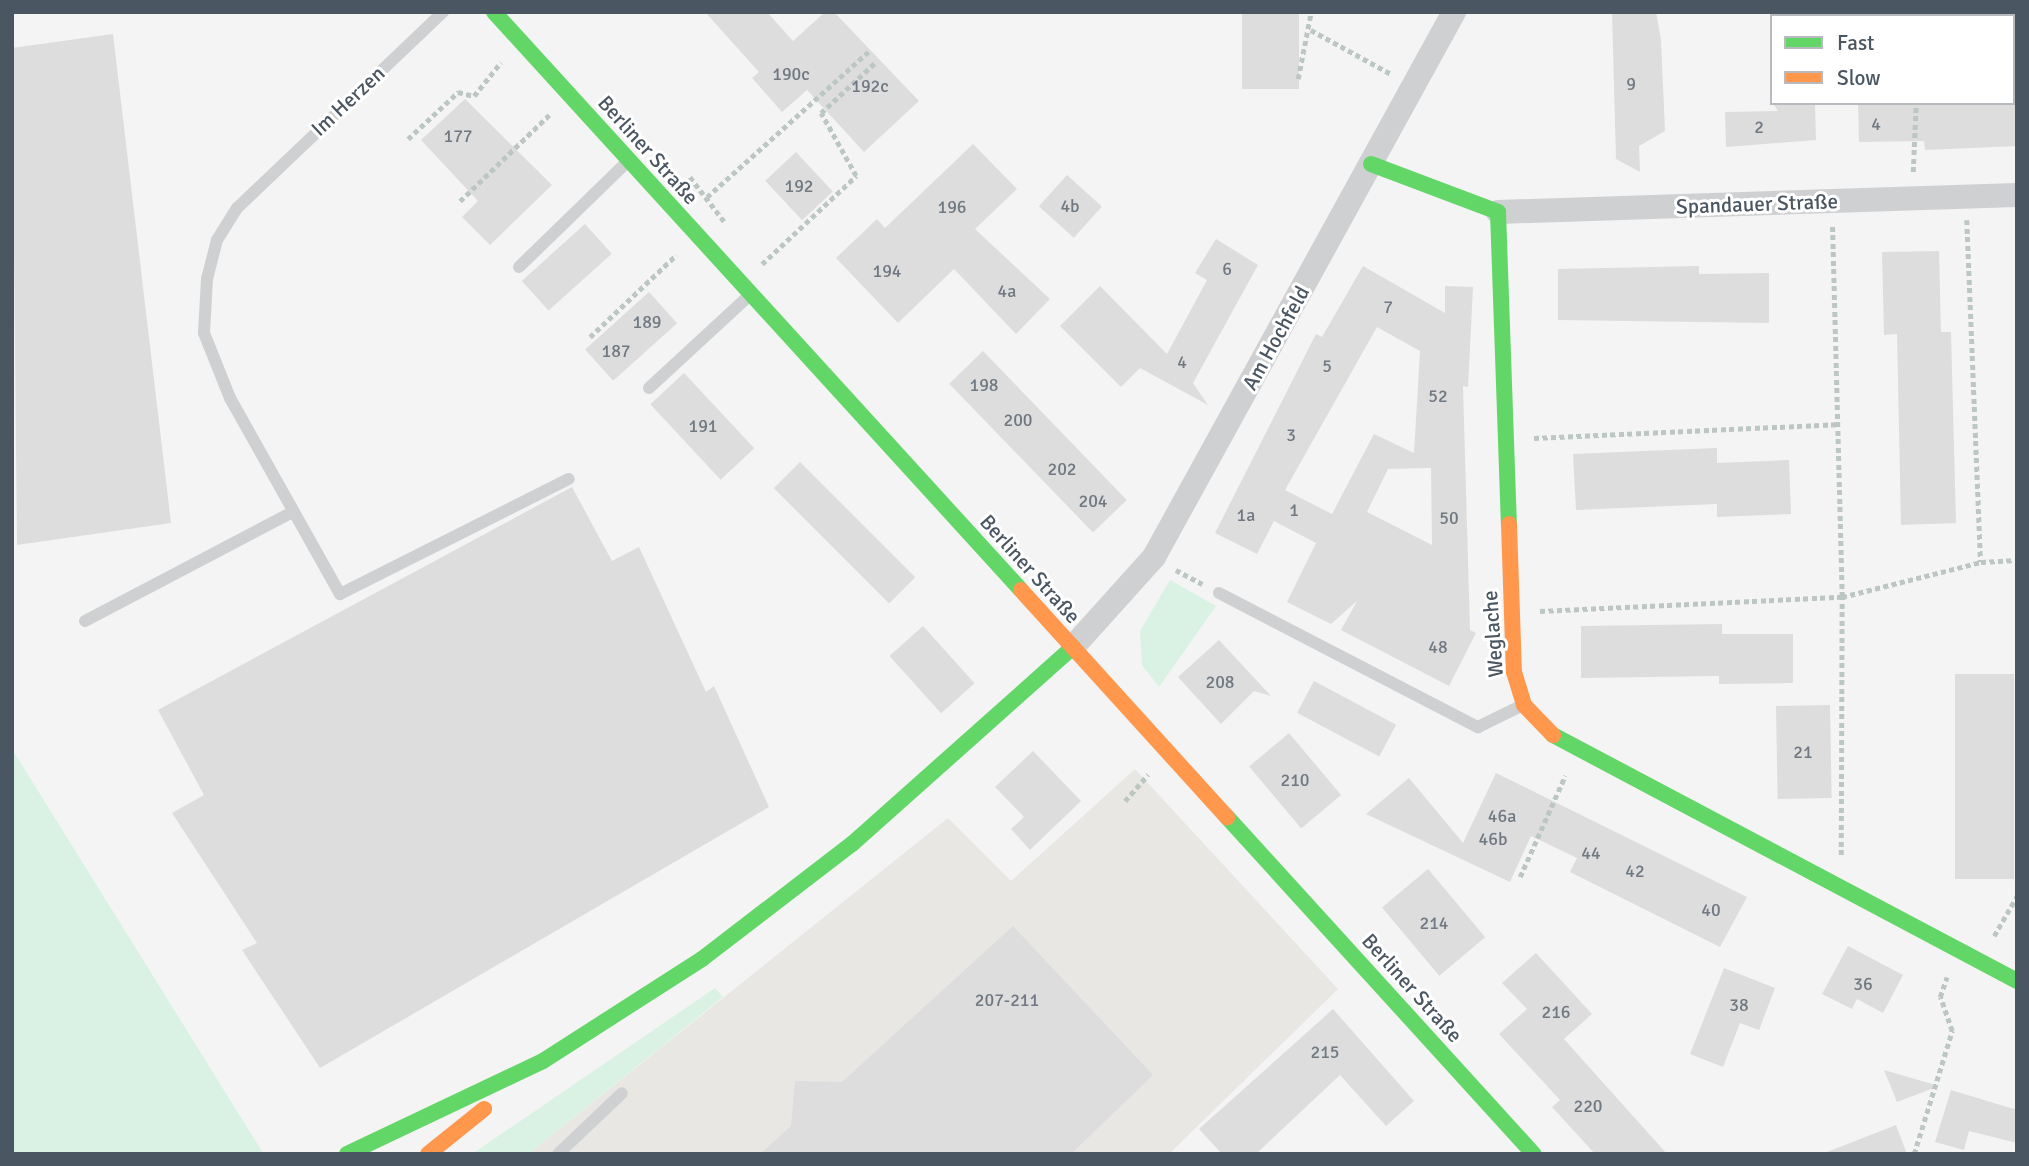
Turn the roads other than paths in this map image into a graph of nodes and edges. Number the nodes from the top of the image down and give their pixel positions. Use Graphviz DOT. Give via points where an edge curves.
graph roads {
  1 [pos="443,12"];
  2 [pos="495,12"];
  3 [pos="1454,12"];
  4 [pos="629,160"];
  5 [pos="1371,163"];
  6 [pos="2017,195"];
  7 [pos="1498,212"];
  8 [pos="519,267"];
  9 [pos="746,289"];
  10 [pos="649,388"];
  11 [pos="569,480"];
  12 [pos="293,512"];
  13 [pos="1219,593"];
  14 [pos="85,621"];
  15 [pos="1073,647"];
  16 [pos="1524,705"];
  17 [pos="2017,981"];
  18 [pos="543,1061"];
  19 [pos="622,1093"];
  20 [pos="347,1154"];
  21 [pos="428,1154"];
  22 [pos="558,1154"];
  23 [pos="1534,1154"];
  1 -- 12 [label="lane, Im Herzen" via="253,190 217,240 206,279 204,333 230,398"];
  2 -- 4 [label="main road, Berliner Straße"];
  3 -- 5 [label="street, Am Hochfeld"];
  4 -- 8 [label="lane"];
  4 -- 9 [label="main road, Berliner Straße"];
  5 -- 7 [label="main road"];
  5 -- 15 [label="street, Am Hochfeld" via="1154,557"];
  6 -- 7 [label="street, Spandauer Straße"];
  7 -- 16 [label="main road, Weglache" via="1514,672"];
  9 -- 10 [label="lane"];
  9 -- 15 [label="main road, Berliner Straße"];
  11 -- 12 [label="lane, Im Herzen" via="340,594"];
  12 -- 14 [label="lane"];
  13 -- 16 [label="lane" via="1478,727"];
  15 -- 18 [label="main road" via="778,903"];
  15 -- 23 [label="main road, Berliner Straße"];
  16 -- 17 [label="main road, Weglache" via="1556,738"];
  18 -- 20 [label="main road"];
  18 -- 21 [label="main road"];
  19 -- 22 [label="lane"];
}
